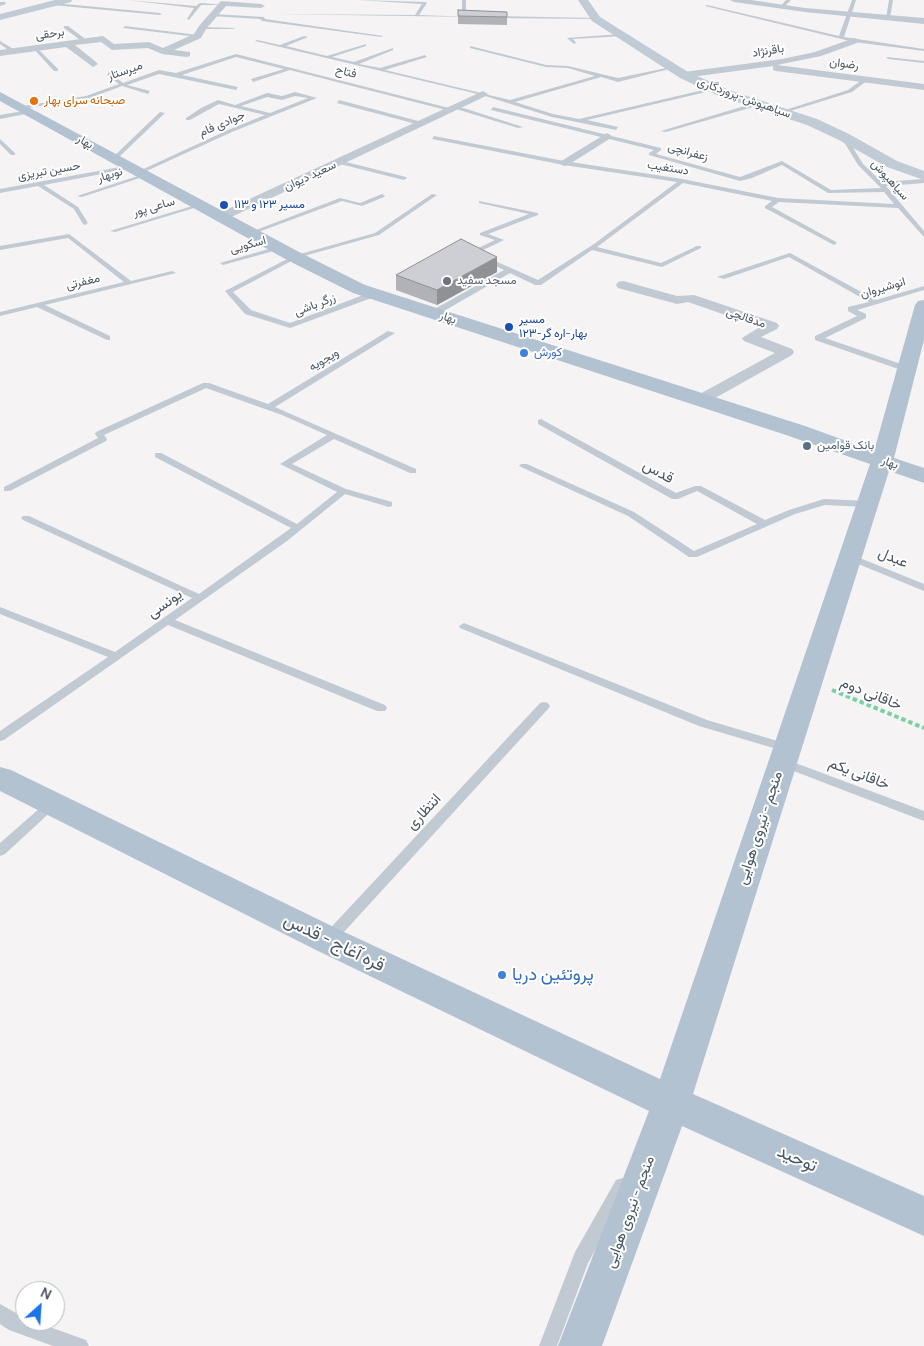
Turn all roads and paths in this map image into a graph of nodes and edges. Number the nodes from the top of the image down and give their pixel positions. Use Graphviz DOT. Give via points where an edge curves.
graph roads {
  1 [pos="67,0"];
  2 [pos="129,0"];
  3 [pos="273,0"];
  4 [pos="290,0"];
  5 [pos="358,0"];
  6 [pos="365,0"];
  7 [pos="464,0"];
  8 [pos="583,0"];
  9 [pos="734,0"];
  10 [pos="789,0"];
  11 [pos="854,0"];
  12 [pos="891,0"];
  13 [pos="54,4"];
  14 [pos="223,5"];
  15 [pos="261,6"];
  16 [pos="707,6"];
  17 [pos="197,7"];
  18 [pos="781,7"];
  19 [pos="464,10"];
  20 [pos="160,14"];
  21 [pos="276,14"];
  22 [pos="849,14"];
  23 [pos="213,15"];
  24 [pos="416,16"];
  25 [pos="0,17"];
  26 [pos="474,17"];
  27 [pos="484,17"];
  28 [pos="888,18"];
  29 [pos="189,19"];
  30 [pos="596,19"];
  31 [pos="924,21"];
  32 [pos="66,27"];
  33 [pos="125,27"];
  34 [pos="233,30"];
  35 [pos="200,32"];
  36 [pos="381,36"];
  37 [pos="621,36"];
  38 [pos="306,37"];
  39 [pos="841,38"];
  40 [pos="103,39"];
  41 [pos="257,41"];
  42 [pos="854,41"];
  43 [pos="0,42"];
  44 [pos="86,42"];
  45 [pos="68,44"];
  46 [pos="269,44"];
  47 [pos="574,44"];
  48 [pos="364,45"];
  49 [pos="282,47"];
  50 [pos="472,47"];
  51 [pos="34,48"];
  52 [pos="255,48"];
  53 [pos="391,49"];
  54 [pos="924,50"];
  55 [pos="13,51"];
  56 [pos="162,51"];
  57 [pos="0,53"];
  58 [pos="187,54"];
  59 [pos="236,54"];
  60 [pos="425,56"];
  61 [pos="328,57"];
  62 [pos="888,58"];
  63 [pos="924,62"];
  64 [pos="93,64"];
  65 [pos="354,64"];
  66 [pos="761,64"];
  67 [pos="290,68"];
  68 [pos="671,68"];
  69 [pos="56,70"];
  70 [pos="381,70"];
  71 [pos="108,74"];
  72 [pos="176,75"];
  73 [pos="684,75"];
  74 [pos="601,76"];
  75 [pos="253,80"];
  76 [pos="865,80"];
  77 [pos="123,85"];
  78 [pos="924,87"];
  79 [pos="236,88"];
  80 [pos="716,89"];
  81 [pos="148,92"];
  82 [pos="483,94"];
  83 [pos="0,96"];
  84 [pos="339,102"];
  85 [pos="510,102"];
  86 [pos="758,104"];
  87 [pos="236,106"];
  88 [pos="453,108"];
  89 [pos="25,109"];
  90 [pos="493,109"];
  91 [pos="782,112"];
  92 [pos="162,113"];
  93 [pos="270,115"];
  94 [pos="0,117"];
  95 [pos="188,119"];
  96 [pos="576,120"];
  97 [pos="420,123"];
  98 [pos="520,126"];
  99 [pos="616,128"];
  100 [pos="664,131"];
  101 [pos="607,136"];
  102 [pos="844,137"];
  103 [pos="434,138"];
  104 [pos="0,141"];
  105 [pos="13,154"];
  106 [pos="115,158"];
  107 [pos="338,162"];
  108 [pos="564,163"];
  109 [pos="892,164"];
  110 [pos="924,166"];
  111 [pos="139,172"];
  112 [pos="924,176"];
  113 [pos="404,178"];
  114 [pos="682,181"];
  115 [pos="924,182"];
  116 [pos="39,184"];
  117 [pos="881,184"];
  118 [pos="886,190"];
  119 [pos="0,191"];
  120 [pos="434,195"];
  121 [pos="80,196"];
  122 [pos="382,196"];
  123 [pos="778,200"];
  124 [pos="481,202"];
  125 [pos="201,205"];
  126 [pos="899,206"];
  127 [pos="221,217"];
  128 [pos="84,223"];
  129 [pos="113,231"];
  130 [pos="251,233"];
  131 [pos="924,235"];
  132 [pos="834,243"];
  133 [pos="699,246"];
  134 [pos="0,248"];
  135 [pos="591,248"];
  136 [pos="287,252"];
  137 [pos="223,263"];
  138 [pos="510,270"];
  139 [pos="172,273"];
  140 [pos="721,277"];
  141 [pos="130,283"];
  142 [pos="623,285"];
  143 [pos="924,288"];
  144 [pos="374,294"];
  145 [pos="875,302"];
  146 [pos="38,305"];
  147 [pos="924,305"];
  148 [pos="434,313"];
  149 [pos="0,314"];
  150 [pos="391,333"];
  151 [pos="107,338"];
  152 [pos="907,369"];
  153 [pos="702,399"];
  154 [pos="269,407"];
  155 [pos="541,422"];
  156 [pos="334,435"];
  157 [pos="158,455"];
  158 [pos="882,460"];
  159 [pos="524,466"];
  160 [pos="413,470"];
  161 [pos="924,476"];
  162 [pos="7,489"];
  163 [pos="343,491"];
  164 [pos="389,504"];
  165 [pos="867,504"];
  166 [pos="26,518"];
  167 [pos="764,524"];
  168 [pos="298,528"];
  169 [pos="850,557"];
  170 [pos="924,588"];
  171 [pos="200,598"];
  172 [pos="0,610"];
  173 [pos="167,621"];
  174 [pos="464,626"];
  175 [pos="116,656"];
  176 [pos="809,681"];
  177 [pos="544,706"];
  178 [pos="381,708"];
  179 [pos="924,728"];
  180 [pos="0,737"];
  181 [pos="784,755"];
  182 [pos="0,778"];
  183 [pos="52,804"];
  184 [pos="924,816"];
  185 [pos="0,851"];
  186 [pos="328,940"];
  187 [pos="671,1102"];
  188 [pos="924,1216"];
  189 [pos="0,1313"];
  190 [pos="80,1346"];
  191 [pos="548,1346"];
  192 [pos="580,1346"];
  1 -- 13 [label="street"];
  2 -- 17 [label="lane"];
  3 -- 4 [label="lane"];
  5 -- 6 [label="lane"];
  6 -- 24 [label="lane" via="425,3"];
  7 -- 19 [label="lane"];
  8 -- 30 [label="street, سیاهپوش-پروردگاری"];
  9 -- 18 [label="street"];
  10 -- 18 [label="lane"];
  11 -- 22 [label="lane"];
  12 -- 28 [label="lane"];
  13 -- 20 [label="lane"];
  13 -- 25 [label="street"];
  14 -- 15 [label="street"];
  14 -- 17 [label="lane" via="200,4"];
  14 -- 23 [label="street"];
  16 -- 39 [label="lane, باقرنژاد"];
  17 -- 29 [label="lane"];
  18 -- 22 [label="street"];
  21 -- 24 [label="lane"];
  22 -- 28 [label="street"];
  22 -- 39 [label="lane"];
  23 -- 35 [label="street"];
  23 -- 36 [label="lane" via="264,18 262,20"];
  24 -- 26 [label="lane"];
  27 -- 30 [label="lane"];
  28 -- 31 [label="street"];
  30 -- 37 [label="street, سیاهپوش-پروردگاری"];
  32 -- 44 [label="lane"];
  33 -- 35 [label="lane"];
  34 -- 35 [label="lane"];
  35 -- 56 [label="street"];
  37 -- 47 [label="lane" via="569,38"];
  37 -- 68 [label="street, سیاهپوش-پروردگاری"];
  38 -- 49 [label="lane"];
  39 -- 42 [label="lane, باقرنژاد"];
  40 -- 44 [label="street, برحقی"];
  40 -- 56 [label="street, میرستار" via="112,47 149,45"];
  41 -- 46 [label="lane"];
  42 -- 54 [label="lane, باقرنژاد"];
  42 -- 66 [label="street, باقرنژاد" via="818,54"];
  43 -- 55 [label="lane"];
  44 -- 45 [label="street, برحقی"];
  45 -- 51 [label="street, برحقی"];
  45 -- 64 [label="street"];
  46 -- 49 [label="lane"];
  46 -- 52 [label="lane"];
  48 -- 61 [label="lane"];
  49 -- 61 [label="lane"];
  50 -- 74 [label="lane"];
  51 -- 55 [label="street, برحقی"];
  51 -- 69 [label="lane"];
  53 -- 65 [label="lane"];
  55 -- 57 [label="street, برحقی"];
  56 -- 58 [label="street, میرستار"];
  59 -- 67 [label="lane, فتاح"];
  59 -- 72 [label="lane, میرستار"];
  60 -- 70 [label="lane"];
  61 -- 65 [label="lane"];
  62 -- 63 [label="lane"];
  65 -- 70 [label="lane"];
  66 -- 73 [label="street, باقرنژاد"];
  66 -- 76 [label="street, رضوان" via="783,70"];
  67 -- 75 [label="lane"];
  67 -- 88 [label="lane, فتاح"];
  68 -- 73 [label="street, سیاهپوش-پروردگاری"];
  68 -- 74 [label="lane" via="618,80"];
  70 -- 82 [label="lane"];
  71 -- 77 [label="lane"];
  72 -- 77 [label="lane, میرستار" via="159,72"];
  72 -- 79 [label="lane"];
  73 -- 80 [label="street, سیاهپوش-پروردگاری"];
  74 -- 85 [label="lane"];
  76 -- 78 [label="street, رضوان"];
  76 -- 91 [label="lane" via="850,90"];
  77 -- 81 [label="lane"];
  77 -- 89 [label="lane, میرستار" via="87,97"];
  80 -- 86 [label="street, سیاهپوش-پروردگاری"];
  80 -- 96 [label="lane"];
  82 -- 85 [label="lane"];
  82 -- 88 [label="street, سعید دیوان"];
  83 -- 89 [label="main road, بهار"];
  84 -- 97 [label="lane"];
  85 -- 96 [label="lane"];
  86 -- 91 [label="street, سیاهپوش-پروردگاری"];
  86 -- 100 [label="lane"];
  87 -- 93 [label="lane"];
  87 -- 93 [label="lane, جوادی فام" via="267,95 282,98 295,94 314,98"];
  87 -- 95 [label="lane" via="218,102"];
  88 -- 97 [label="street, سعید دیوان"];
  88 -- 98 [label="lane"];
  89 -- 94 [label="lane, میرستار"];
  89 -- 106 [label="main road, بهار"];
  90 -- 101 [label="lane, زعفرانچی"];
  91 -- 102 [label="street, سیاهپوش-پروردگاری"];
  92 -- 106 [label="lane"];
  93 -- 111 [label="lane, جوادی فام"];
  96 -- 99 [label="lane"];
  97 -- 107 [label="street, سعید دیوان"];
  101 -- 108 [label="street"];
  101 -- 118 [label="lane, زعفرانچی" via="659,149 651,154 740,179 782,163 830,192"];
  102 -- 109 [label="street, سیاهپوش-پروردگاری"];
  102 -- 117 [label="lane, سیاهپوش" via="862,165"];
  103 -- 108 [label="lane, دستغیب"];
  104 -- 105 [label="lane"];
  106 -- 111 [label="main road, بهار"];
  107 -- 113 [label="lane"];
  107 -- 127 [label="street, سعید دیوان"];
  108 -- 114 [label="lane, دستغیب"];
  109 -- 110 [label="street"];
  109 -- 112 [label="street, سیاهپوش-پروردگاری"];
  111 -- 116 [label="lane, حسین تبریزی"];
  111 -- 121 [label="lane, نوبهار"];
  111 -- 125 [label="main road, بهار"];
  114 -- 123 [label="lane, دستغیب"];
  114 -- 135 [label="lane"];
  115 -- 117 [label="lane"];
  116 -- 119 [label="lane, حسین تبریزی"];
  116 -- 128 [label="lane" via="76,208"];
  117 -- 118 [label="lane, سیاهپوش"];
  118 -- 126 [label="lane, سیاهپوش"];
  120 -- 136 [label="lane" via="377,234"];
  122 -- 130 [label="lane" via="360,205 342,200"];
  123 -- 126 [label="lane, دستغیب"];
  123 -- 132 [label="lane" via="767,207"];
  124 -- 138 [label="lane" via="536,214 482,234 501,240 471,253"];
  125 -- 127 [label="main road, بهار"];
  125 -- 129 [label="lane, ساعی پور"];
  126 -- 131 [label="lane, سیاهپوش"];
  127 -- 130 [label="main road, بهار"];
  130 -- 136 [label="main road, بهار"];
  133 -- 135 [label="lane" via="662,265"];
  134 -- 141 [label="lane" via="69,236"];
  135 -- 138 [label="lane" via="538,282"];
  136 -- 137 [label="lane, اسکویی"];
  136 -- 144 [label="main road, بهار" via="340,281"];
  136 -- 144 [label="lane, زرگر باشی" via="229,291 248,312 290,326"];
  138 -- 148 [label="lane"];
  139 -- 141 [label="lane, مغفرتی"];
  140 -- 145 [label="lane" via="790,255"];
  141 -- 146 [label="lane, مغفرتی"];
  142 -- 153 [label="street, مدقالچی" via="677,300 690,298 772,326 750,338 787,352"];
  143 -- 145 [label="lane, انوشیروان"];
  144 -- 148 [label="main road, بهار"];
  145 -- 152 [label="lane, انوشیروان" via="851,309 863,316 818,338"];
  146 -- 149 [label="lane, مغفرتی"];
  146 -- 151 [label="lane"];
  147 -- 152 [label="main road, منجم - نیروی هوایی"];
  148 -- 153 [label="main road, بهار"];
  150 -- 154 [label="lane, ویجویه"];
  152 -- 158 [label="main road, منجم - نیروی هوایی"];
  153 -- 158 [label="main road, بهار"];
  154 -- 156 [label="lane"];
  154 -- 162 [label="lane" via="206,385 99,434 103,439"];
  155 -- 167 [label="lane, قدس" via="675,497 698,488"];
  156 -- 160 [label="lane"];
  156 -- 163 [label="lane" via="286,464"];
  157 -- 168 [label="lane"];
  158 -- 161 [label="main road, بهار"];
  158 -- 165 [label="main road, منجم - نیروی هوایی"];
  159 -- 167 [label="lane" via="631,514 692,555"];
  163 -- 164 [label="lane"];
  163 -- 168 [label="lane, یونسی"];
  165 -- 167 [label="lane" via="824,502"];
  165 -- 169 [label="main road, منجم - نیروی هوایی"];
  166 -- 171 [label="lane"];
  168 -- 171 [label="lane, یونسی"];
  169 -- 170 [label="lane, عبدل"];
  169 -- 176 [label="main road, منجم - نیروی هوایی"];
  171 -- 173 [label="lane, یونسی"];
  172 -- 175 [label="lane"];
  173 -- 175 [label="lane, یونسی"];
  173 -- 178 [label="lane"];
  174 -- 181 [label="lane, خاقانی یکم"];
  175 -- 180 [label="lane, یونسی"];
  176 -- 179 [label="path, خاقانی دوم"];
  176 -- 181 [label="main road, منجم - نیروی هوایی"];
  177 -- 186 [label="lane, انتظاری"];
  181 -- 184 [label="lane, خاقانی یکم"];
  181 -- 187 [label="main road, منجم - نیروی هوایی"];
  182 -- 183 [label="main road, قره آغاج - قدس"];
  183 -- 185 [label="lane"];
  183 -- 186 [label="main road, قره آغاج - قدس"];
  186 -- 187 [label="main road, قره آغاج - قدس"];
  187 -- 188 [label="main road, توحید"];
  187 -- 191 [label="lane" via="581,1258"];
  187 -- 192 [label="main road, منجم - نیروی هوایی"];
  189 -- 190 [label="lane" via="14,1324"];
}
